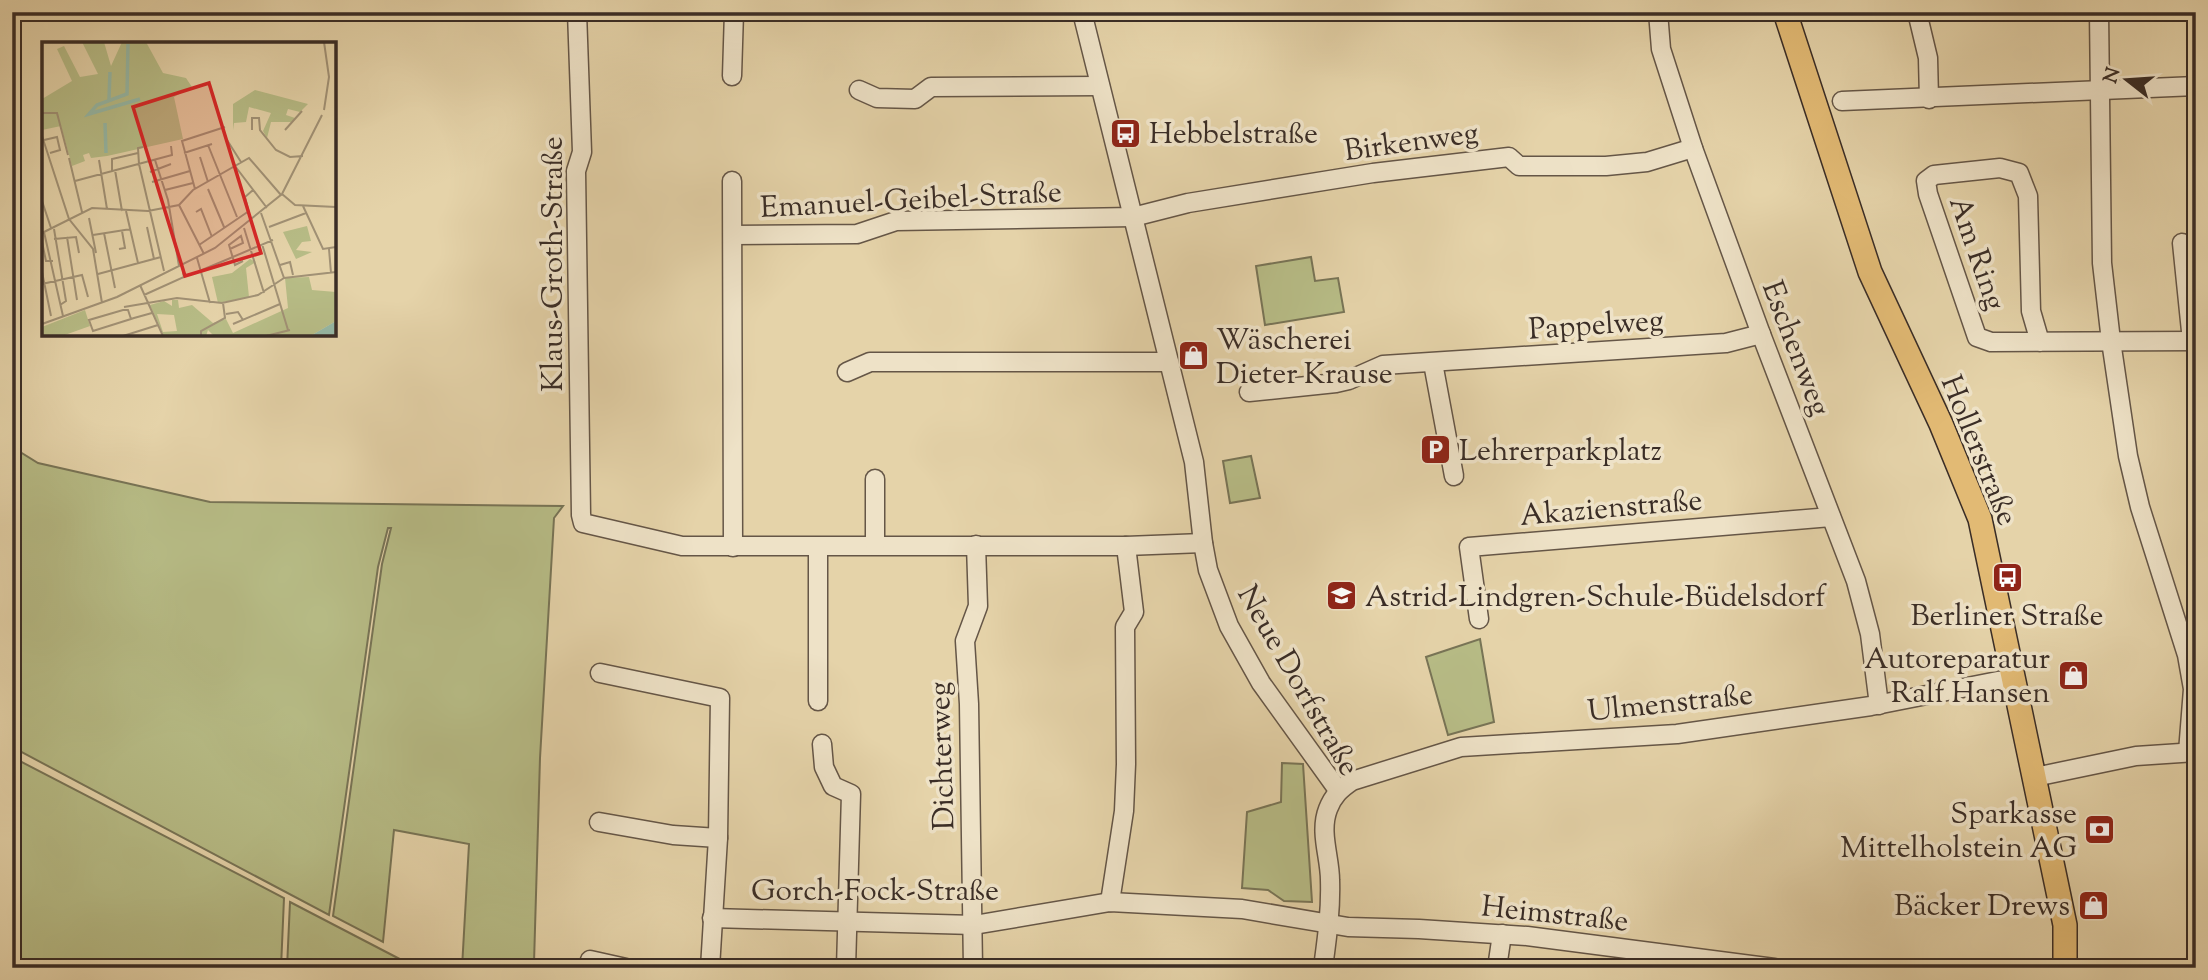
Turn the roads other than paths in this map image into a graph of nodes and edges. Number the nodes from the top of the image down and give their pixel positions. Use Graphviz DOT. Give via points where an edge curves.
graph roads {
  1 [pos="577,12"];
  2 [pos="734,12"];
  3 [pos="1082,12"];
  4 [pos="1658,12"];
  5 [pos="1785,12"];
  6 [pos="1917,12"];
  7 [pos="2099,12"];
  8 [pos="733,76"];
  9 [pos="1100,86"];
  10 [pos="2196,86"];
  11 [pos="2100,89"];
  12 [pos="859,90"];
  13 [pos="1929,99"];
  14 [pos="1842,101"];
  15 [pos="1693,148"];
  16 [pos="732,181"];
  17 [pos="1133,217"];
  18 [pos="733,235"];
  19 [pos="2182,243"];
  20 [pos="1761,334"];
  21 [pos="2111,341"];
  22 [pos="2194,341"];
  23 [pos="2040,342"];
  24 [pos="1169,362"];
  25 [pos="1433,363"];
  26 [pos="847,372"];
  27 [pos="1249,393"];
  28 [pos="1454,476"];
  29 [pos="875,479"];
  30 [pos="1831,517"];
  31 [pos="1203,543"];
  32 [pos="875,545"];
  33 [pos="976,545"];
  34 [pos="1126,546"];
  35 [pos="733,547"];
  36 [pos="818,547"];
  37 [pos="1479,619"];
  38 [pos="600,673"];
  39 [pos="2013,678"];
  40 [pos="818,701"];
  41 [pos="1879,705"];
  42 [pos="822,744"];
  43 [pos="2192,752"];
  44 [pos="2035,776"];
  45 [pos="1338,790"];
  46 [pos="599,822"];
  47 [pos="718,838"];
  48 [pos="1110,902"];
  49 [pos="712,918"];
  50 [pos="847,923"];
  51 [pos="1330,923"];
  52 [pos="974,925"];
  53 [pos="1502,934"];
  54 [pos="590,960"];
  55 [pos="626,968"];
  56 [pos="710,968"];
  57 [pos="846,968"];
  58 [pos="973,968"];
  59 [pos="1323,968"];
  60 [pos="1497,968"];
  61 [pos="1774,968"];
  62 [pos="2065,968"];
  1 -- 35 [label="street, Klaus-Groth-Straße" via="583,523 682,546"];
  2 -- 8 [label="street"];
  3 -- 9 [label="street, Neue Dorfstraße"];
  4 -- 15 [label="street, Eschenweg" via="1661,49"];
  5 -- 39 [label="main road, Hollerstraße" via="1870,272 1980,519"];
  6 -- 13 [label="street" via="1928,58"];
  7 -- 11 [label="street"];
  9 -- 12 [label="street" via="930,87 915,99 877,98"];
  9 -- 17 [label="street, Neue Dorfstraße"];
  10 -- 11 [label="street"];
  11 -- 13 [label="street"];
  11 -- 21 [label="street" via="2102,263"];
  13 -- 14 [label="street"];
  15 -- 17 [label="street, Birkenweg" via="1647,162 1606,166 1519,166 1509,157 1373,173 1188,203"];
  15 -- 20 [label="street, Eschenweg"];
  16 -- 18 [label="street, Emanuel-Geibel-Straße"];
  17 -- 18 [label="street, Emanuel-Geibel-Straße" via="896,221 857,234"];
  17 -- 24 [label="street, Neue Dorfstraße"];
  18 -- 35 [label="street, Emanuel-Geibel-Straße"];
  19 -- 22 [label="street, Am Ring"];
  20 -- 25 [label="street, Pappelweg" via="1726,343"];
  20 -- 30 [label="street, Eschenweg"];
  21 -- 22 [label="street, Am Ring"];
  21 -- 23 [label="street, Am Ring"];
  21 -- 43 [label="street" via="2140,507 2188,655 2193,689"];
  23 -- 23 [label="street, Am Ring" via="1991,342 1977,337 1928,194 1926,181 1934,175 2000,168 2019,173 2028,196 2031,311"];
  24 -- 26 [label="street" via="870,362"];
  24 -- 31 [label="street, Neue Dorfstraße" via="1194,462"];
  25 -- 27 [label="street, Pappelweg" via="1383,365 1336,383"];
  25 -- 28 [label="street"];
  29 -- 32 [label="street"];
  30 -- 37 [label="street, Akazienstraße" via="1469,547"];
  30 -- 41 [label="street, Eschenweg" via="1870,634"];
  31 -- 34 [label="street"];
  31 -- 45 [label="street, Neue Dorfstraße" via="1229,626 1261,683"];
  32 -- 33 [label="street"];
  32 -- 36 [label="street"];
  33 -- 34 [label="street"];
  33 -- 52 [label="street, Dichterweg" via="978,606 965,641"];
  34 -- 48 [label="street" via="1135,612 1125,627 1124,811"];
  35 -- 36 [label="street"];
  36 -- 40 [label="street"];
  38 -- 47 [label="street" via="720,698"];
  39 -- 41 [label="street, Ulmenstraße"];
  39 -- 44 [label="main road, Hollerstraße"];
  41 -- 45 [label="street, Ulmenstraße" via="1677,734 1461,747 1352,781"];
  42 -- 50 [label="street" via="824,767 833,786 851,794"];
  43 -- 44 [label="street" via="2136,756"];
  44 -- 62 [label="main road, Hollerstraße" via="2065,925"];
  45 -- 51 [label="street, Neue Dorfstraße" via="1326,811 1324,836 1331,876"];
  46 -- 47 [label="street"];
  47 -- 49 [label="street"];
  48 -- 51 [label="street, Gorch-Fock-Straße" via="1242,909"];
  48 -- 52 [label="street, Gorch-Fock-Straße"];
  49 -- 50 [label="street, Gorch-Fock-Straße"];
  49 -- 56 [label="street"];
  50 -- 52 [label="street, Gorch-Fock-Straße"];
  50 -- 57 [label="street"];
  51 -- 53 [label="street, Heimstraße"];
  51 -- 59 [label="street, Neue Dorfstraße"];
  52 -- 58 [label="street, Dichterweg"];
  53 -- 60 [label="street"];
  53 -- 61 [label="street, Heimstraße"];
  54 -- 55 [label="street"];
}
